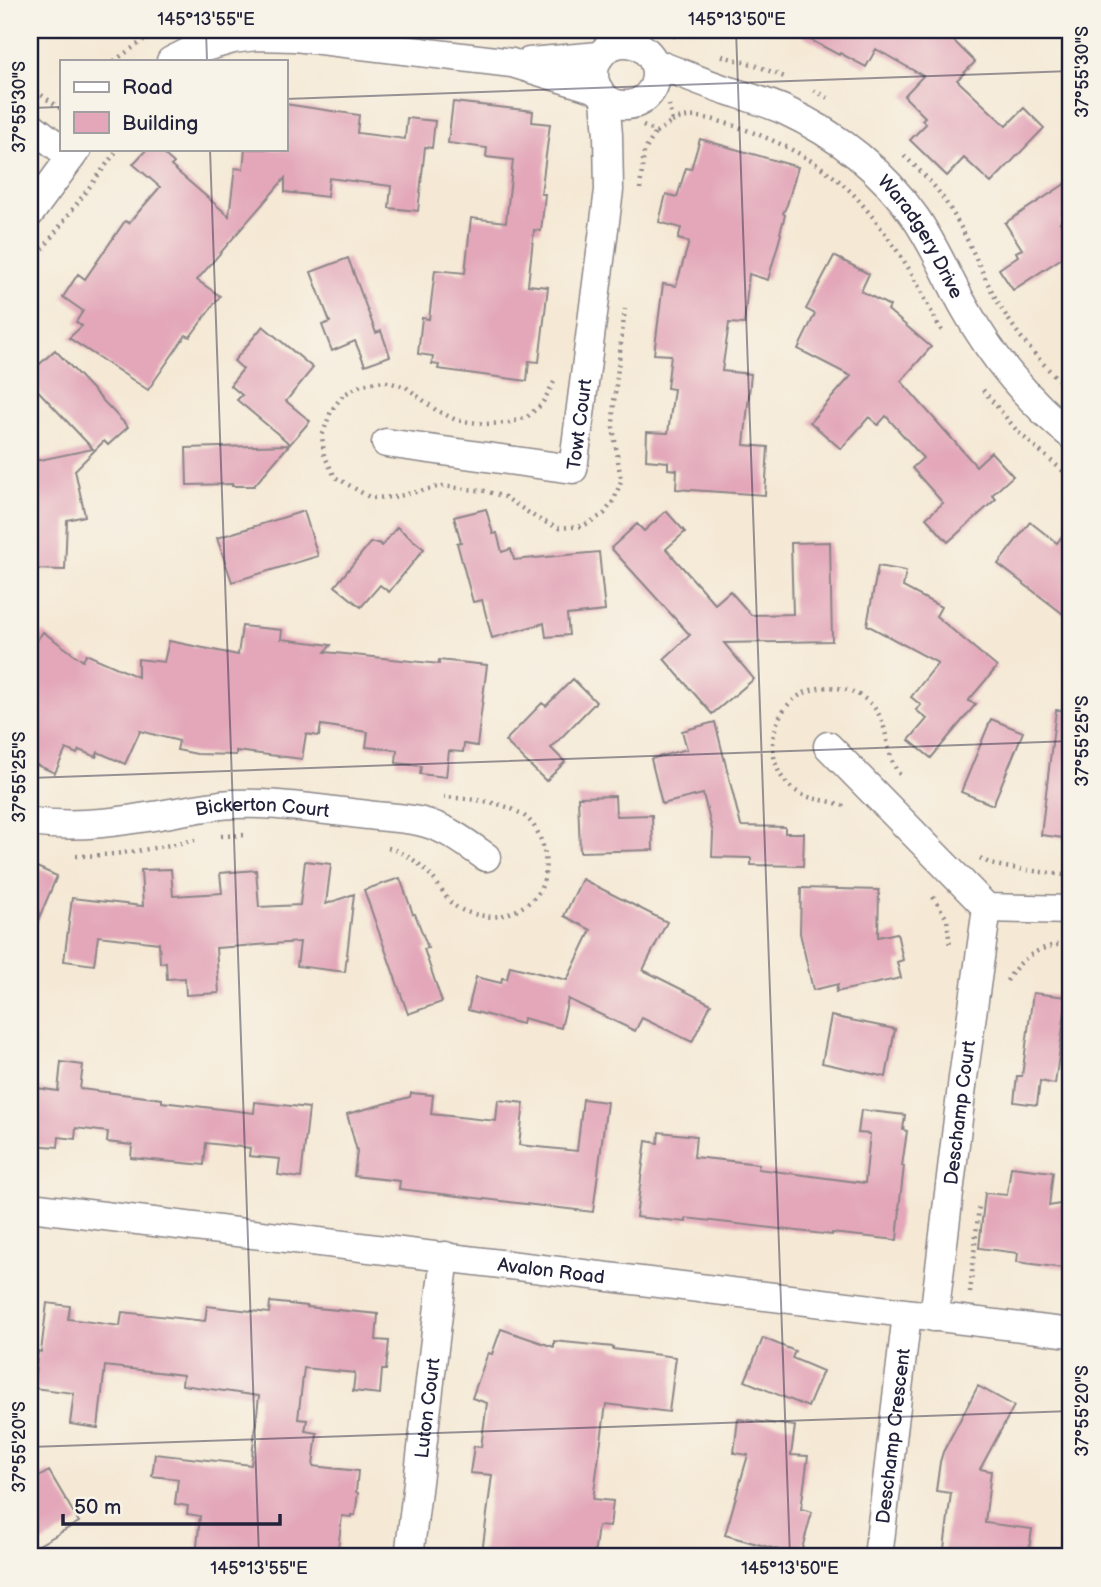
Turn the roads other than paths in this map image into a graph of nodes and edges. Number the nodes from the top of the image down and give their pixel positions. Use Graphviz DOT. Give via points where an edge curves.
graph roads {
  1 [pos="610,44"];
  2 [pos="648,48"];
  3 [pos="173,60"];
  4 [pos="512,63"];
  5 [pos="727,90"];
  6 [pos="602,94"];
  7 [pos="649,107"];
  8 [pos="30,125"];
  9 [pos="60,144"];
  10 [pos="74,153"];
  11 [pos="609,190"];
  12 [pos="30,213"];
  13 [pos="1071,435"];
  14 [pos="386,443"];
  15 [pos="828,746"];
  16 [pos="30,822"];
  17 [pos="486,857"];
  18 [pos="987,908"];
  19 [pos="1071,910"];
  20 [pos="30,1207"];
  21 [pos="444,1256"];
  22 [pos="921,1315"];
  23 [pos="1071,1333"];
  24 [pos="409,1557"];
  25 [pos="878,1557"];
  1 -- 2 [label="street"];
  1 -- 4 [label="street"];
  1 -- 6 [label="street" via="594,73"];
  2 -- 5 [label="street, Waradgery Drive"];
  2 -- 7 [label="street" via="656,79"];
  3 -- 4 [label="street" via="214,43 275,36"];
  4 -- 6 [label="street"];
  5 -- 7 [label="street, Waradgery Drive"];
  5 -- 13 [label="street, Waradgery Drive" via="783,109 828,134 884,180 924,230 965,309 1000,362"];
  6 -- 7 [label="street" via="617,104"];
  6 -- 11 [label="street, Towt Court"];
  7 -- 11 [label="street, Towt Court"];
  8 -- 9 [label="street"];
  10 -- 12 [label="street"];
  11 -- 14 [label="street, Towt Court" via="572,469"];
  15 -- 18 [label="street"];
  16 -- 17 [label="street, Bickerton Court" via="91,825 252,804 424,822 450,832"];
  18 -- 19 [label="street"];
  18 -- 22 [label="street, Deschamp Court" via="963,1078"];
  20 -- 21 [label="street, Avalon Road"];
  21 -- 22 [label="street, Avalon Road"];
  21 -- 24 [label="street, Luton Court"];
  22 -- 23 [label="street, Avalon Road"];
  22 -- 25 [label="street, Deschamp Crescent"];
}
